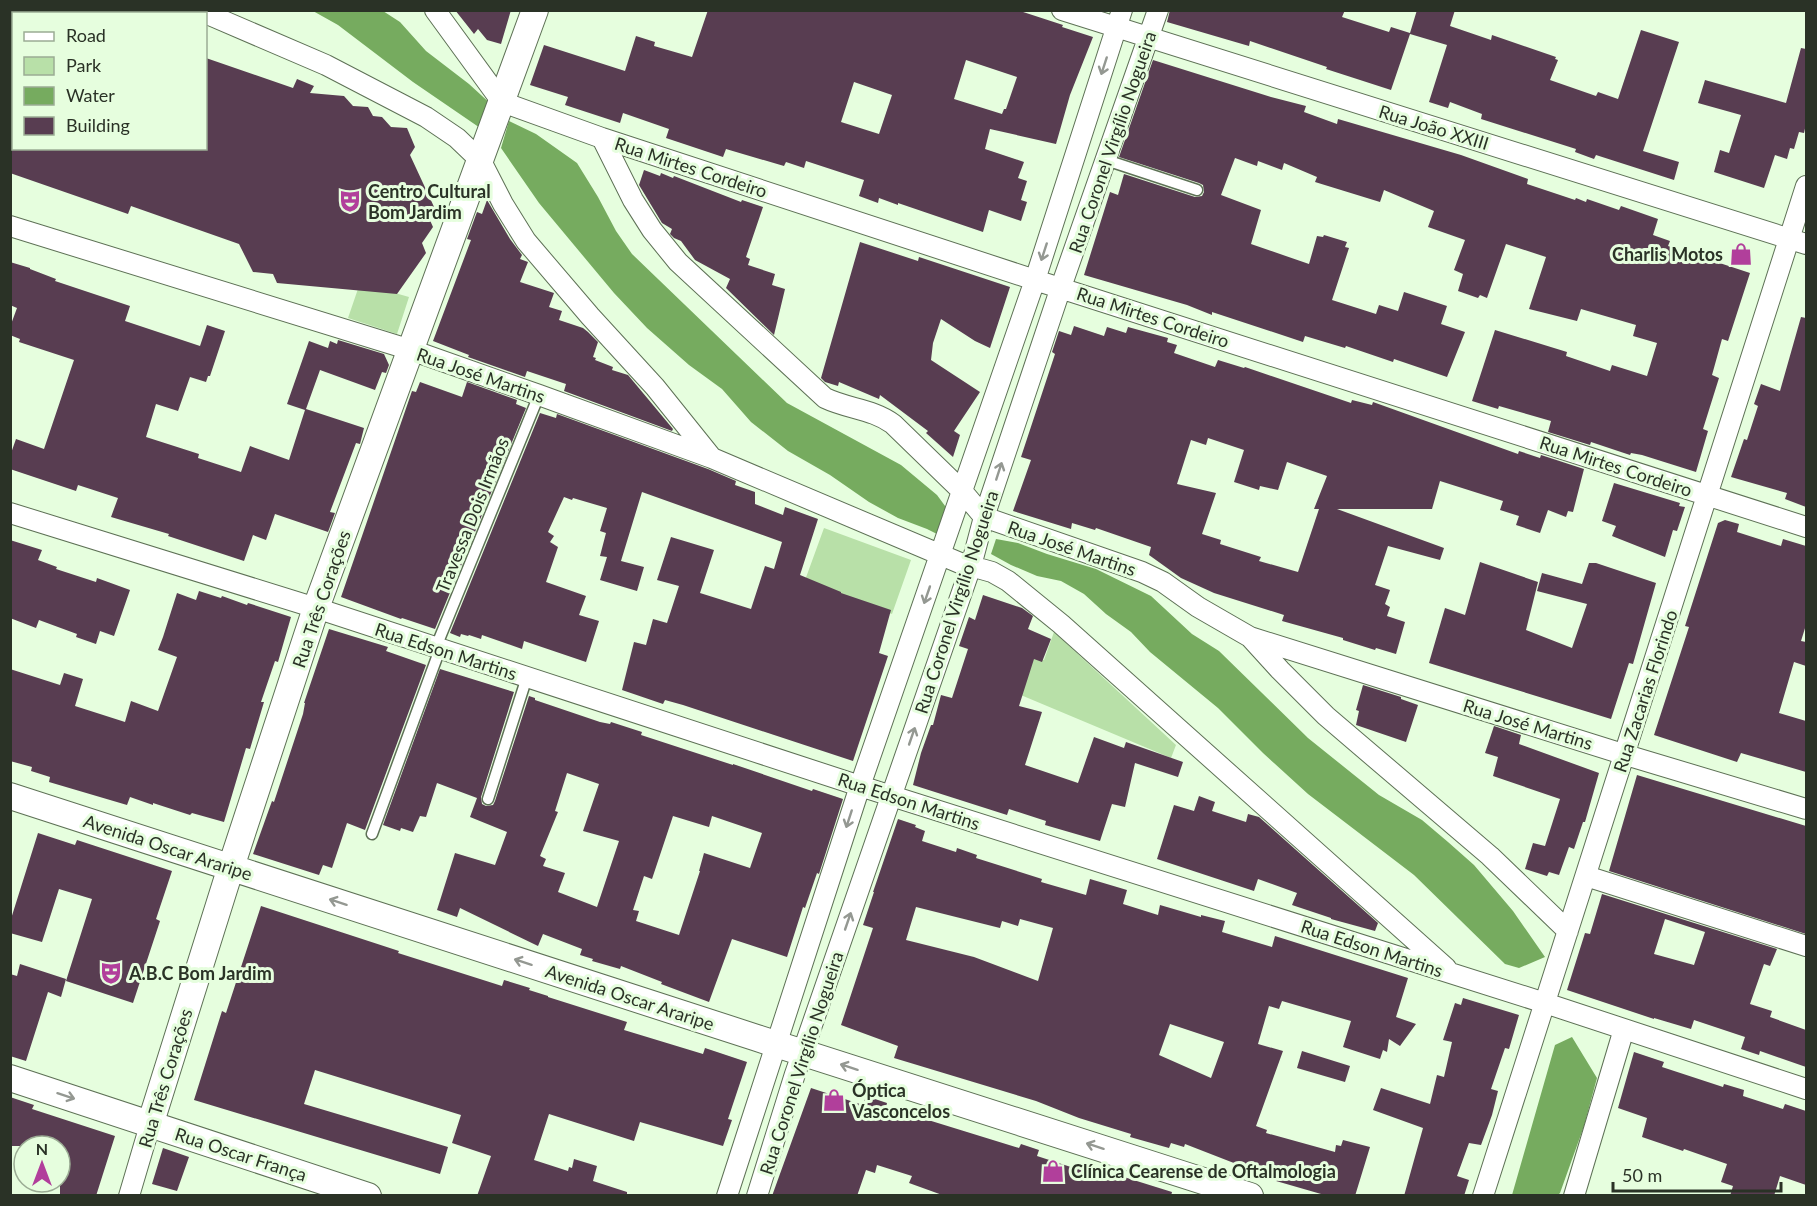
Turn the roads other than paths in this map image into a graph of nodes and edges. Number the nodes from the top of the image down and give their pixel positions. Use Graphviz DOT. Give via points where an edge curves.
graph roads {
  1 [pos="435,10"];
  2 [pos="535,10"];
  3 [pos="1062,10"];
  4 [pos="1158,10"];
  5 [pos="207,14"];
  6 [pos="1120,19"];
  7 [pos="1149,38"];
  8 [pos="502,102"];
  9 [pos="602,138"];
  10 [pos="1106,160"];
  11 [pos="481,161"];
  12 [pos="1806,186"];
  13 [pos="1197,190"];
  14 [pos="10,226"];
  15 [pos="1798,241"];
  16 [pos="1035,280"];
  17 [pos="1061,287"];
  18 [pos="411,350"];
  19 [pos="539,395"];
  20 [pos="712,458"];
  21 [pos="962,491"];
  22 [pos="1707,496"];
  23 [pos="10,513"];
  24 [pos="984,517"];
  25 [pos="1806,527"];
  26 [pos="941,555"];
  27 [pos="971,566"];
  28 [pos="316,608"];
  29 [pos="1250,637"];
  30 [pos="438,648"];
  31 [pos="527,677"];
  32 [pos="1626,755"];
  33 [pos="860,786"];
  34 [pos="891,795"];
  35 [pos="10,796"];
  36 [pos="488,799"];
  37 [pos="1806,809"];
  38 [pos="372,834"];
  39 [pos="231,867"];
  40 [pos="1586,876"];
  41 [pos="1568,931"];
  42 [pos="1806,946"];
  43 [pos="1452,974"];
  44 [pos="1545,1003"];
  45 [pos="1624,1029"];
  46 [pos="776,1044"];
  47 [pos="803,1052"];
  48 [pos="10,1078"];
  49 [pos="1806,1089"];
  50 [pos="150,1125"];
  51 [pos="129,1196"];
  52 [pos="368,1196"];
  53 [pos="727,1196"];
  54 [pos="757,1196"];
  55 [pos="1250,1196"];
  56 [pos="1483,1196"];
  57 [pos="1574,1196"];
  1 -- 8 [label="street"];
  2 -- 8 [label="street, Rua Três Corações"];
  3 -- 6 [label="street, Rua João XXIII"];
  4 -- 7 [label="street, Rua Coronel Virgílio Nogueira"];
  5 -- 11 [label="street" via="326,65 426,117"];
  6 -- 7 [label="street, Rua João XXIII"];
  6 -- 16 [label="street, Rua Coronel Virgílio Nogueira, one-way"];
  7 -- 10 [label="street, Rua Coronel Virgílio Nogueira"];
  7 -- 15 [label="street, Rua João XXIII"];
  8 -- 9 [label="street, Rua Mirtes Cordeiro"];
  8 -- 11 [label="street, Rua Três Corações"];
  9 -- 16 [label="street, Rua Mirtes Cordeiro"];
  9 -- 21 [label="street, Rua José Martins" via="633,200 678,262 825,398 886,419"];
  10 -- 13 [label="lane"];
  10 -- 17 [label="street, Rua Coronel Virgílio Nogueira"];
  11 -- 18 [label="street, Rua Três Corações"];
  11 -- 20 [label="street" via="526,241"];
  12 -- 15 [label="street, Rua Zacarias Florindo"];
  14 -- 18 [label="street, Rua José Martins"];
  15 -- 22 [label="street, Rua Zacarias Florindo"];
  16 -- 17 [label="street, Rua Mirtes Cordeiro"];
  16 -- 21 [label="street, Rua Coronel Virgílio Nogueira"];
  17 -- 22 [label="street, Rua Mirtes Cordeiro"];
  24 -- 17 [label="street, Rua Coronel Virgílio Nogueira, one-way"];
  18 -- 19 [label="street, Rua José Martins"];
  18 -- 28 [label="street, Rua Três Corações"];
  19 -- 20 [label="street, Rua José Martins"];
  19 -- 30 [label="lane, Travessa Dois Irmãos"];
  20 -- 26 [label="street, Rua José Martins"];
  21 -- 24 [label="street, Rua José Martins"];
  21 -- 26 [label="street, Rua Coronel Virgílio Nogueira"];
  22 -- 25 [label="street, Rua Mirtes Cordeiro"];
  22 -- 32 [label="street, Rua Zacarias Florindo"];
  23 -- 28 [label="street, Rua Edson Martins"];
  24 -- 27 [label="street, Rua Coronel Virgílio Nogueira"];
  24 -- 29 [label="street, Rua José Martins" via="1142,572"];
  26 -- 27 [label="street, Rua José Martins"];
  26 -- 33 [label="street, Rua Coronel Virgílio Nogueira, one-way"];
  34 -- 27 [label="street, Rua Coronel Virgílio Nogueira, one-way"];
  27 -- 43 [label="street, Rua José Martins" via="1008,581 1061,624"];
  28 -- 30 [label="street, Rua Edson Martins"];
  28 -- 39 [label="street, Rua Três Corações"];
  29 -- 32 [label="street, Rua José Martins"];
  29 -- 41 [label="street, Rua José Martins" via="1326,716 1490,856"];
  30 -- 31 [label="street, Rua Edson Martins"];
  30 -- 38 [label="lane, Travessa Dois Irmãos"];
  31 -- 33 [label="street, Rua Edson Martins"];
  31 -- 36 [label="lane"];
  32 -- 37 [label="street, Rua José Martins"];
  32 -- 40 [label="street, Rua Zacarias Florindo"];
  33 -- 34 [label="street, Rua Edson Martins"];
  33 -- 46 [label="street, Rua Coronel Virgílio Nogueira, one-way"];
  34 -- 43 [label="street, Rua Edson Martins"];
  47 -- 34 [label="street, Rua Coronel Virgílio Nogueira, one-way"];
  35 -- 39 [label="street, Avenida Oscar Araripe"];
  46 -- 39 [label="street, Avenida Oscar Araripe, one-way"];
  39 -- 50 [label="street, Rua Três Corações"];
  40 -- 41 [label="street, Rua Zacarias Florindo"];
  40 -- 42 [label="street"];
  41 -- 44 [label="street, Rua Zacarias Florindo"];
  43 -- 44 [label="street, Rua Edson Martins"];
  44 -- 45 [label="street, Rua Edson Martins"];
  44 -- 56 [label="street, Rua Zacarias Florindo"];
  45 -- 49 [label="street, Rua Edson Martins"];
  45 -- 57 [label="street"];
  46 -- 47 [label="street, Avenida Oscar Araripe"];
  46 -- 53 [label="street, Rua Coronel Virgílio Nogueira"];
  47 -- 54 [label="street, Rua Coronel Virgílio Nogueira"];
  55 -- 47 [label="street, Avenida Oscar Araripe, one-way"];
  48 -- 50 [label="street, Rua Oscar França, one-way"];
  50 -- 51 [label="street, Rua Três Corações"];
  50 -- 52 [label="street, Rua Oscar França"];
}
